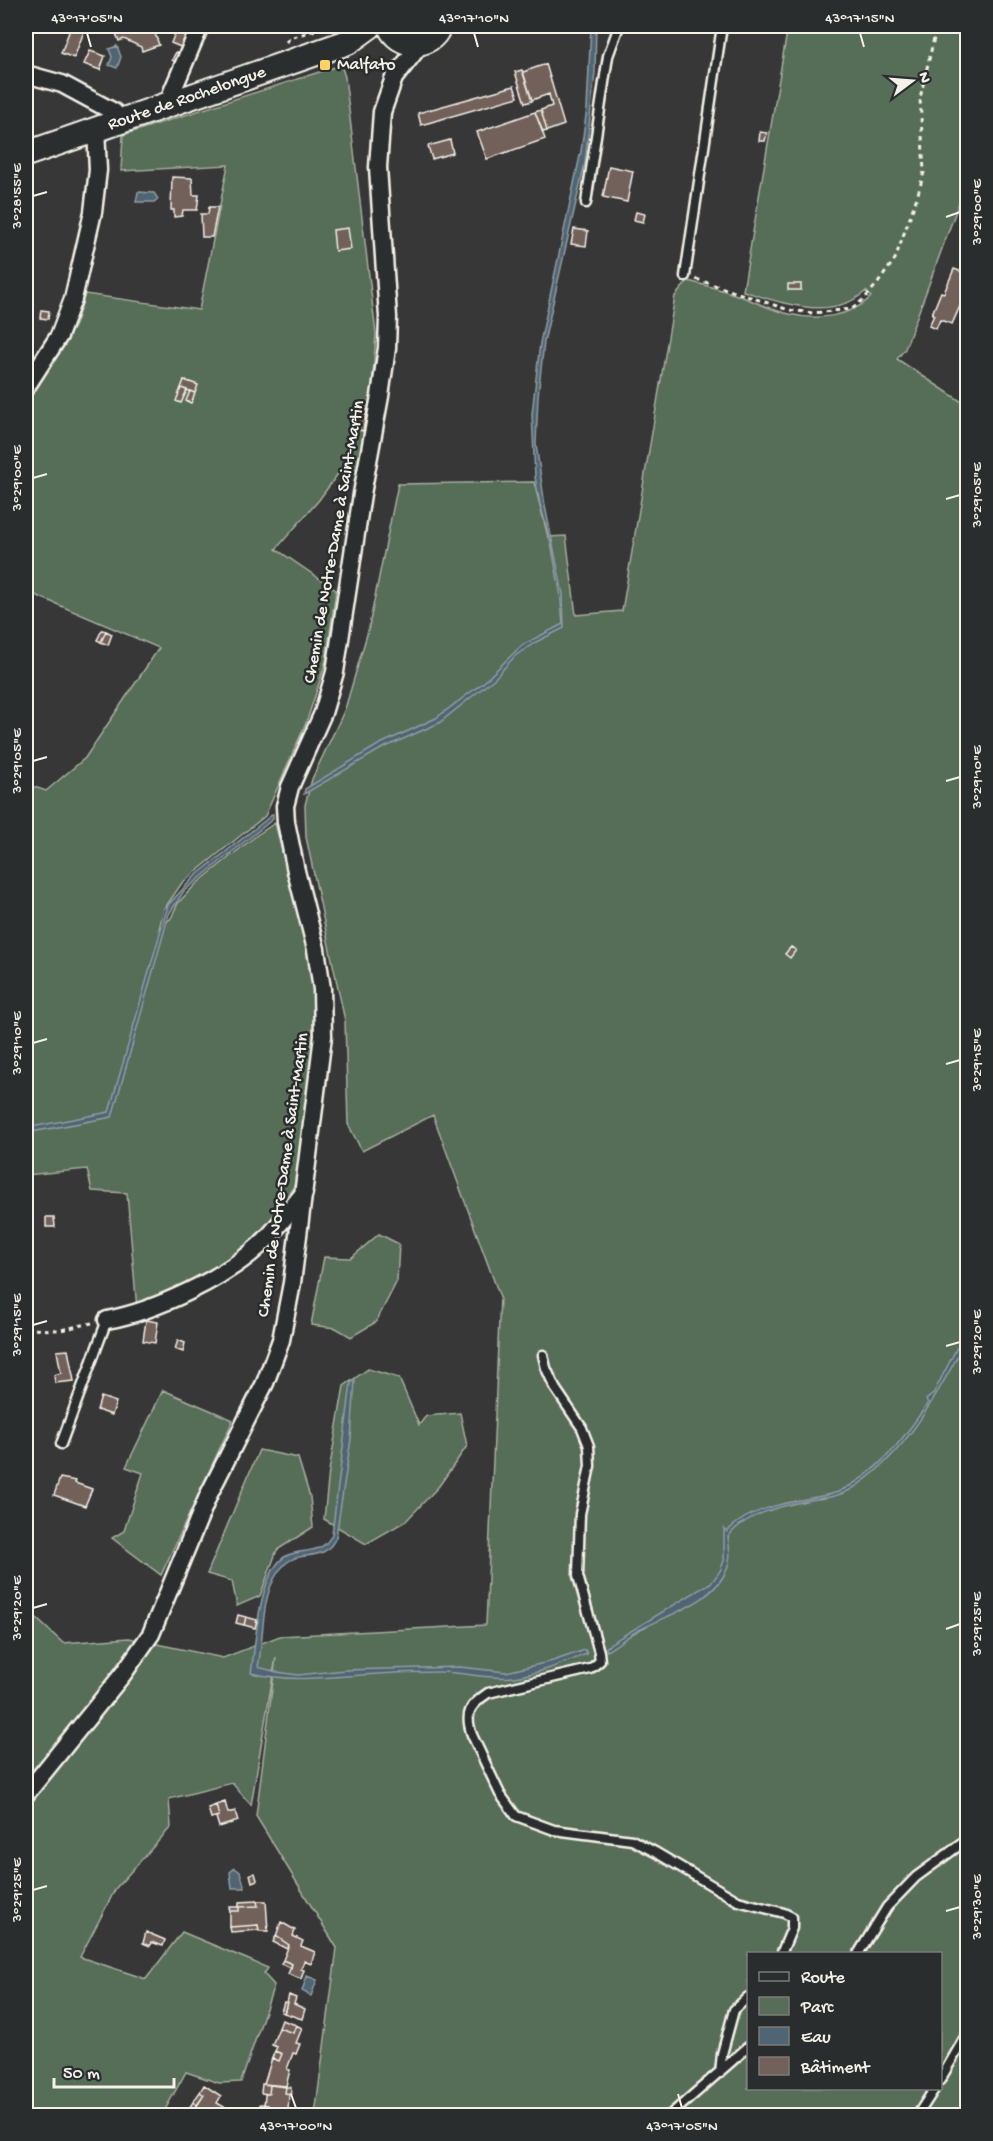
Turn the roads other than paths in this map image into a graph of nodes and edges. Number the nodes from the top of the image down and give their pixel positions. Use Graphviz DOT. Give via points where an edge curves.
graph roads {
  1 [pos="200,26"];
  2 [pos="370,26"];
  3 [pos="619,26"];
  4 [pos="722,26"];
  5 [pos="419,32"];
  6 [pos="348,42"];
  7 [pos="26,74"];
  8 [pos="176,103"];
  9 [pos="107,126"];
  10 [pos="26,154"];
  11 [pos="586,203"];
  12 [pos="685,276"];
  13 [pos="26,387"];
  14 [pos="304,1192"];
  15 [pos="107,1320"];
  16 [pos="543,1355"];
  17 [pos="61,1444"];
  18 [pos="26,1794"];
  19 [pos="968,1839"];
  20 [pos="781,1952"];
  21 [pos="859,1952"];
  22 [pos="747,1998"];
  23 [pos="968,2032"];
  24 [pos="747,2048"];
  25 [pos="720,2073"];
  26 [pos="942,2077"];
  27 [pos="934,2090"];
  28 [pos="669,2115"];
  29 [pos="917,2115"];
  1 -- 8 [label="street" via="172,92"];
  2 -- 6 [label="main road, Route de Rochelongue"];
  3 -- 11 [label="lane" via="608,56 596,120"];
  4 -- 12 [label="lane"];
  5 -- 6 [label="main road, Route de Rochelongue"];
  5 -- 14 [label="street, Chemin de Notre-Dame à Saint-Martin" via="400,58 382,112 378,167 387,348 343,630 323,713 285,806 322,989 323,1036"];
  6 -- 8 [label="main road, Route de Rochelongue"];
  7 -- 9 [label="street" via="62,84 114,112"];
  8 -- 9 [label="main road, Route de Rochelongue"];
  9 -- 10 [label="main road, Route de Rochelongue"];
  9 -- 13 [label="street" via="73,299 59,336"];
  14 -- 15 [label="street" via="260,1245 232,1268 133,1316"];
  14 -- 18 [label="street, Chemin de Notre-Dame à Saint-Martin" via="281,1340 265,1383 209,1494 151,1634"];
  15 -- 17 [label="lane"];
  16 -- 20 [label="lane" via="555,1388 582,1428 589,1446 590,1466 580,1514 578,1575 600,1661 590,1669 488,1693 474,1702 468,1725 501,1794 516,1816 555,1830 632,1840 738,1901 784,1912 792,1917 792,1928"];
  19 -- 21 [label="lane" via="916,1877 887,1907"];
  22 -- 25 [label="lane" via="734,2010"];
  23 -- 26 [label="lane"];
  24 -- 25 [label="lane"];
  25 -- 28 [label="lane"];
  27 -- 29 [label="lane"];
}
